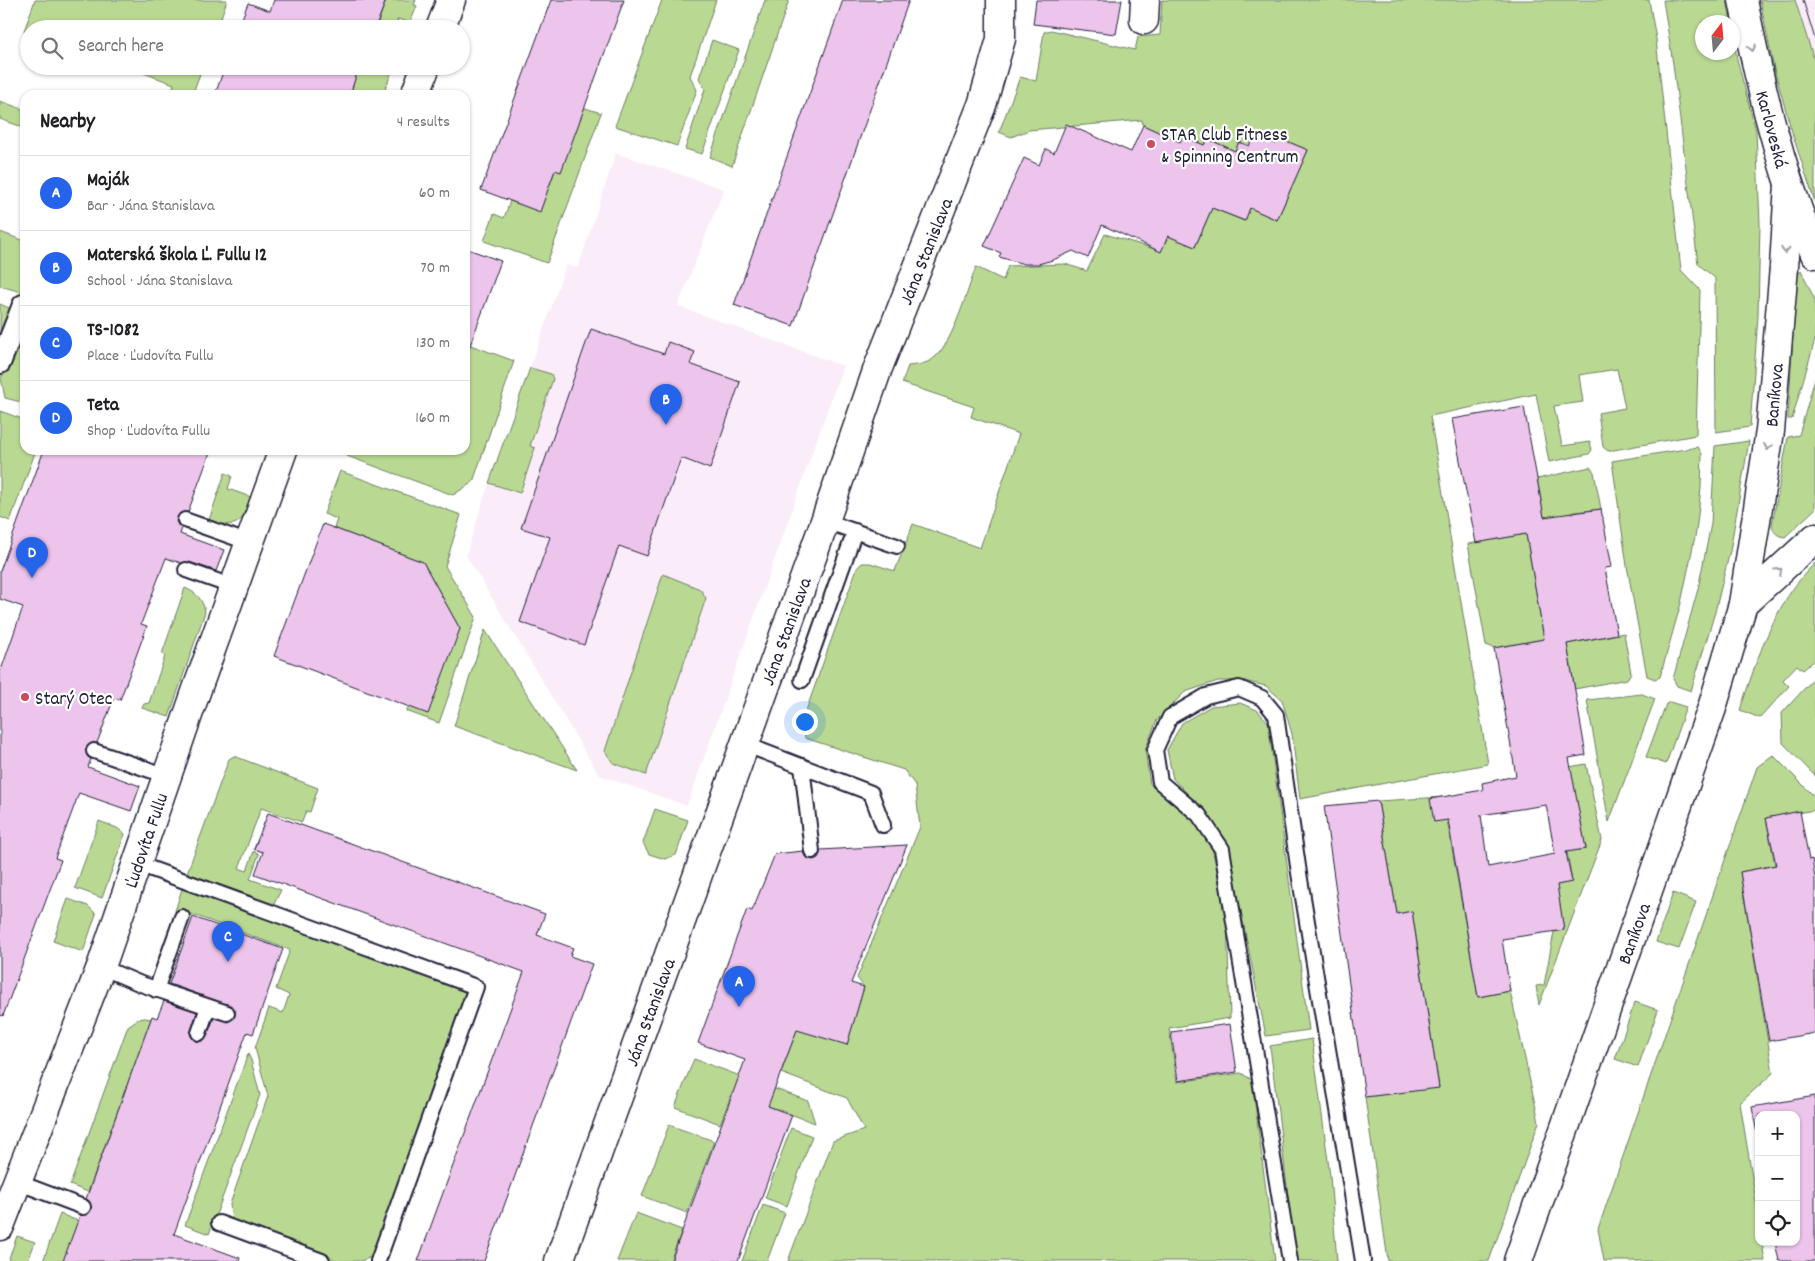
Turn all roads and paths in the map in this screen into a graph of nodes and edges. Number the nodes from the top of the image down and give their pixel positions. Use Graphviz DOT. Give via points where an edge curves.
graph roads {
  1 [pos="451,0"];
  2 [pos="1001,0"];
  3 [pos="1743,0"];
  4 [pos="443,20"];
  5 [pos="423,75"];
  6 [pos="417,90"];
  7 [pos="1789,184"];
  8 [pos="1815,254"];
  9 [pos="20,313"];
  10 [pos="0,364"];
  11 [pos="282,455"];
  12 [pos="186,520"];
  13 [pos="825,521"];
  14 [pos="855,531"];
  15 [pos="1815,538"];
  16 [pos="250,543"];
  17 [pos="897,546"];
  18 [pos="186,570"];
  19 [pos="234,587"];
  20 [pos="1743,604"];
  21 [pos="802,680"];
  22 [pos="744,744"];
  23 [pos="94,751"];
  24 [pos="802,766"];
  25 [pos="167,776"];
  26 [pos="883,825"];
  27 [pos="812,851"];
  28 [pos="138,864"];
  29 [pos="182,917"];
  30 [pos="101,967"];
  31 [pos="156,990"];
  32 [pos="208,1007"];
  33 [pos="227,1013"];
  34 [pos="199,1033"];
  35 [pos="18,1182"];
  36 [pos="83,1207"];
  37 [pos="219,1223"];
  38 [pos="0,1226"];
  39 [pos="322,1261"];
  40 [pos="378,1261"];
  41 [pos="560,1261"];
  42 [pos="1290,1261"];
  43 [pos="1363,1261"];
  44 [pos="1518,1261"];
  1 -- 4 [label="street"];
  2 -- 13 [label="street, Jána Stanislava" via="1001,39 982,104 878,368"];
  3 -- 7 [label="street, Karloveská, one-way" via="1768,115"];
  5 -- 6 [label="street"];
  7 -- 8 [label="street, Karloveská"];
  7 -- 20 [label="street, Baníkova, one-way" via="1770,431"];
  9 -- 10 [label="street"];
  11 -- 16 [label="street, Ľudovíta Fullu"];
  12 -- 16 [label="lane"];
  13 -- 14 [label="lane"];
  13 -- 22 [label="street, Jána Stanislava"];
  14 -- 17 [label="lane"];
  14 -- 21 [label="lane"];
  20 -- 15 [label="street, one-way"];
  16 -- 19 [label="street, Ľudovíta Fullu"];
  18 -- 19 [label="lane"];
  19 -- 25 [label="street, Ľudovíta Fullu"];
  20 -- 44 [label="street, Baníkova" via="1712,708"];
  22 -- 24 [label="lane"];
  22 -- 41 [label="street, Jána Stanislava"];
  23 -- 25 [label="lane"];
  24 -- 26 [label="lane" via="871,793"];
  24 -- 27 [label="lane"];
  25 -- 28 [label="street, Ľudovíta Fullu"];
  28 -- 30 [label="street, Ľudovíta Fullu"];
  28 -- 40 [label="lane" via="476,987"];
  29 -- 31 [label="lane"];
  30 -- 31 [label="lane"];
  30 -- 35 [label="street, Ľudovíta Fullu"];
  31 -- 32 [label="lane"];
  32 -- 33 [label="lane"];
  32 -- 34 [label="lane"];
  35 -- 36 [label="lane"];
  35 -- 38 [label="street, Ľudovíta Fullu"];
  37 -- 39 [label="lane"];
  42 -- 43 [label="lane" via="1222,849 1199,815 1160,782 1155,750 1170,717 1206,696 1240,688 1262,698 1276,715"];
}
